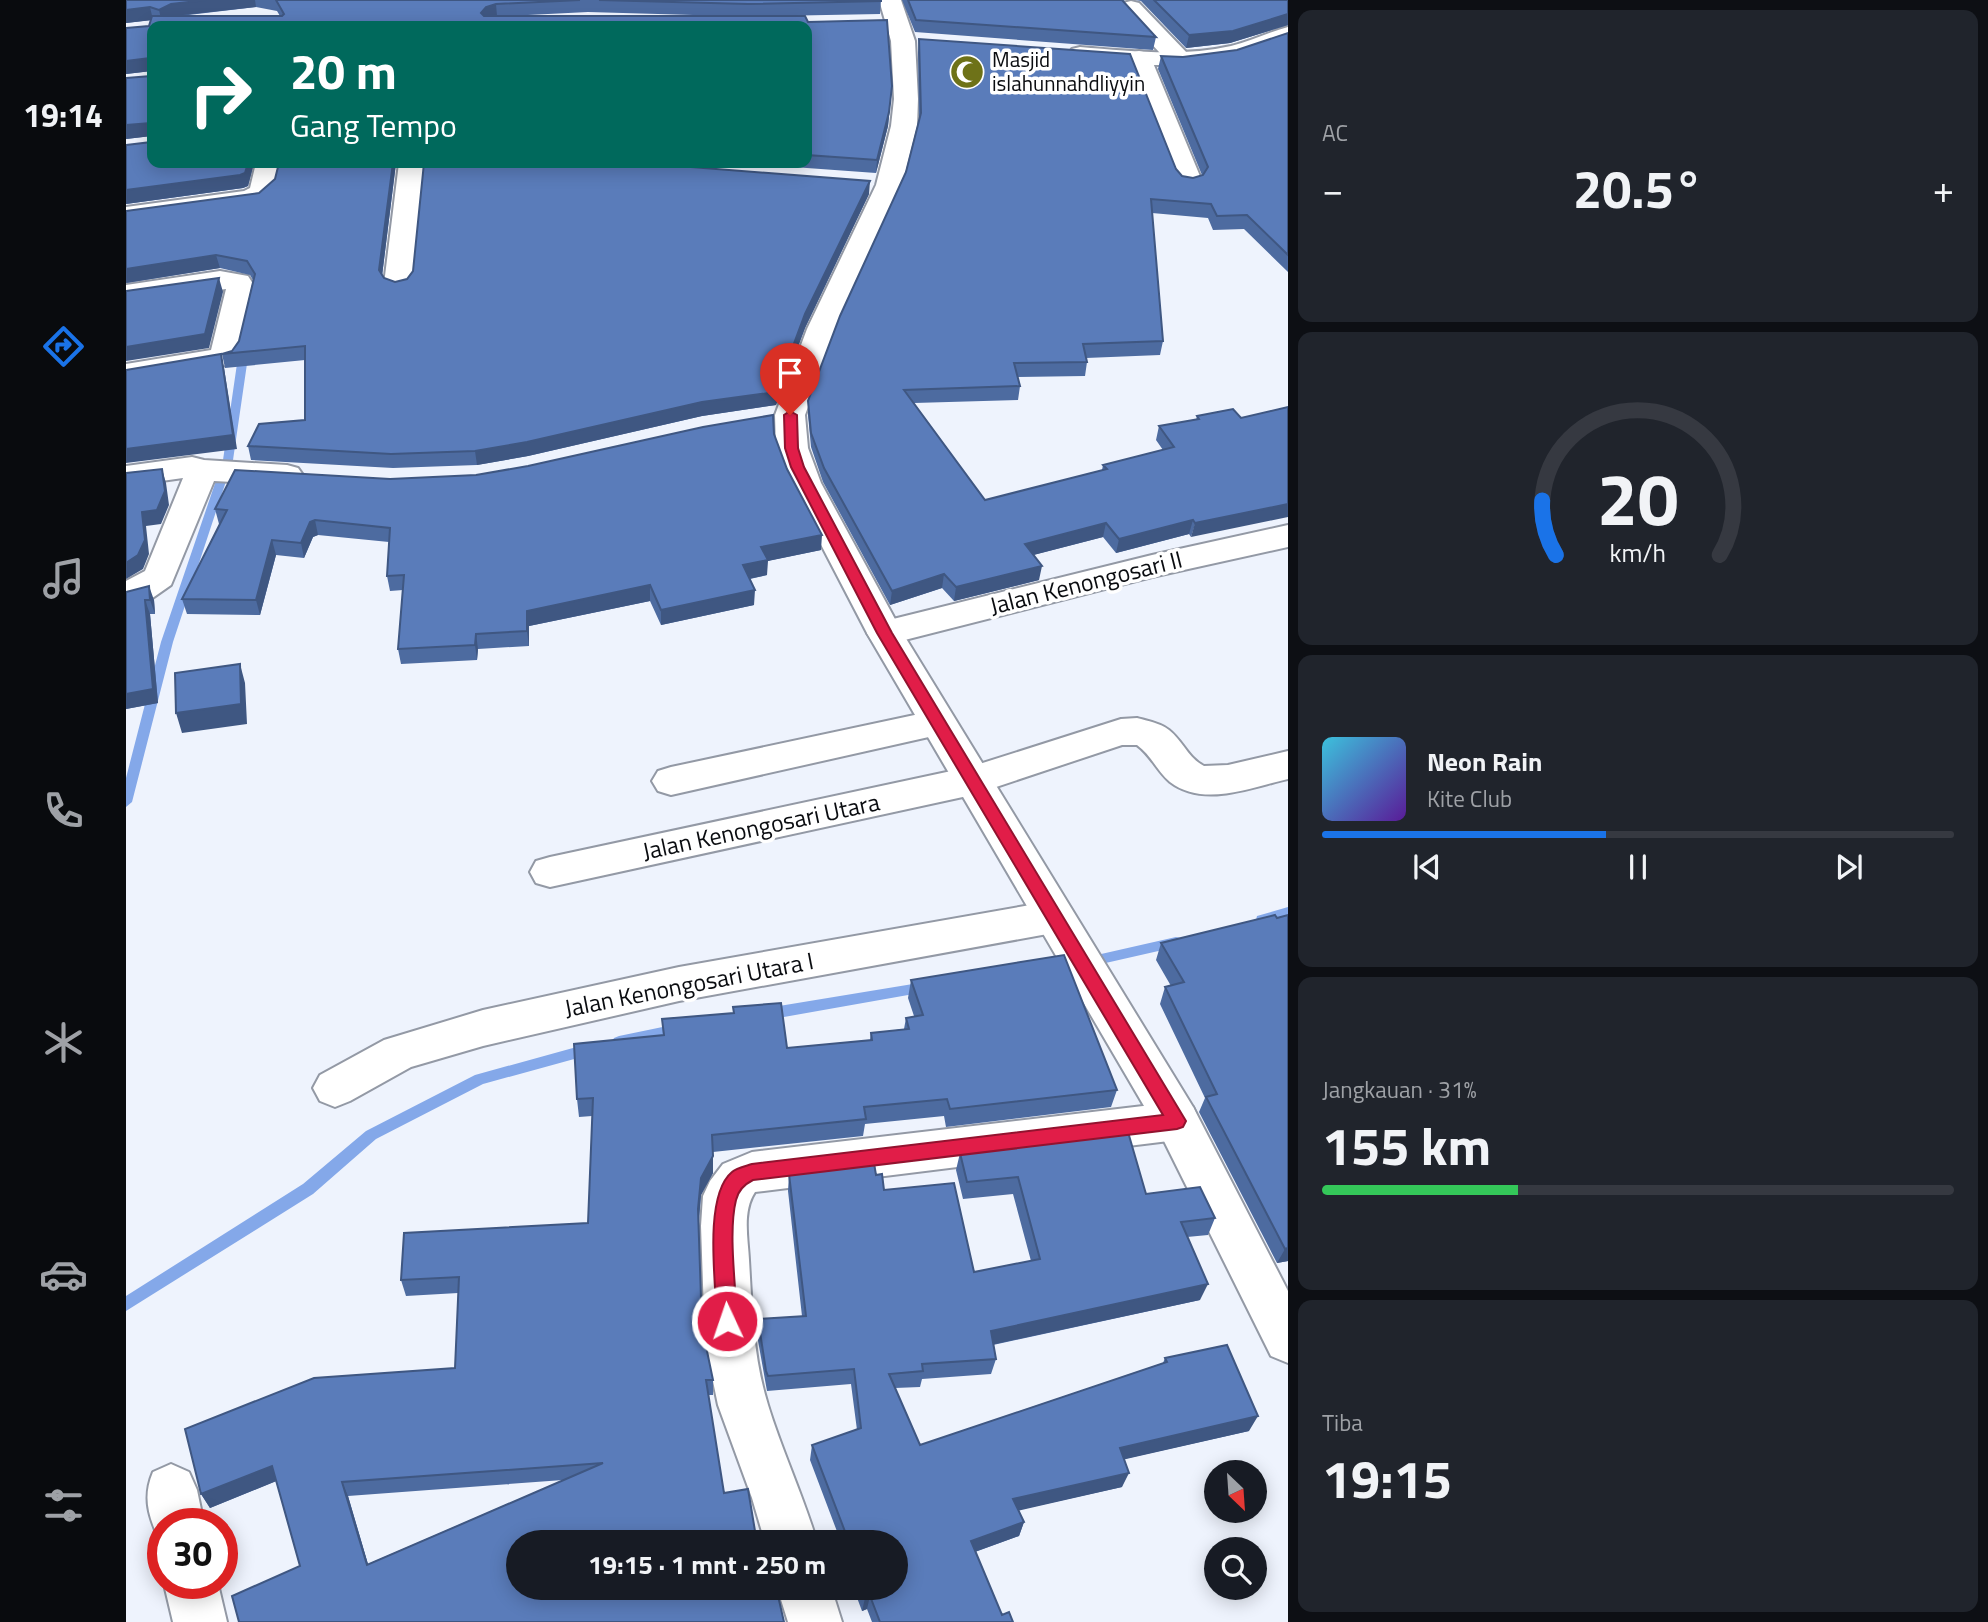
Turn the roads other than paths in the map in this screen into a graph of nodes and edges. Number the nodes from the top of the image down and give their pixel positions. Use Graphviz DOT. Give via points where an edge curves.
graph roads {
  1 [pos="890,0"];
  2 [pos="1130,9"];
  3 [pos="869,24"];
  4 [pos="1288,34"];
  5 [pos="909,36"];
  6 [pos="1059,52"];
  7 [pos="1139,58"];
  8 [pos="1181,60"];
  9 [pos="268,168"];
  10 [pos="418,168"];
  11 [pos="1189,181"];
  12 [pos="126,215"];
  13 [pos="398,284"];
  14 [pos="126,294"];
  15 [pos="126,373"];
  16 [pos="218,471"];
  17 [pos="126,476"];
  18 [pos="310,476"];
  19 [pos="1288,536"];
  20 [pos="126,593"];
  21 [pos="884,633"];
  22 [pos="937,723"];
  23 [pos="1288,765"];
  24 [pos="671,781"];
  25 [pos="972,781"];
  26 [pos="550,872"];
  27 [pos="1055,921"];
  28 [pos="335,1088"];
  29 [pos="1177,1121"];
  30 [pos="1288,1340"];
  31 [pos="787,1530"];
  32 [pos="195,1599"];
  33 [pos="808,1600"];
  34 [pos="200,1622"];
  35 [pos="815,1622"];
  1 -- 5 [label="street"];
  2 -- 8 [label="street"];
  3 -- 5 [label="street"];
  4 -- 8 [label="street" via="1234,53"];
  5 -- 21 [label="street" via="904,126 876,184 822,330 778,417 798,467"];
  6 -- 7 [label="street"];
  7 -- 8 [label="street"];
  7 -- 11 [label="street"];
  9 -- 12 [label="street" via="262,192 251,198"];
  10 -- 13 [label="street"];
  14 -- 15 [label="street" via="220,280 238,282 241,287 225,354"];
  16 -- 17 [label="street" via="181,468"];
  16 -- 18 [label="street"];
  16 -- 20 [label="street" via="198,483 159,577 139,591"];
  19 -- 21 [label="street, Jalan Kenongosari II"];
  21 -- 22 [label="street"];
  22 -- 24 [label="street"];
  22 -- 25 [label="street"];
  23 -- 25 [label="street, Jalan Kenongosari Utara" via="1202,780 1184,772 1160,742 1138,730"];
  25 -- 26 [label="street, Jalan Kenongosari Utara"];
  25 -- 27 [label="street"];
  27 -- 28 [label="street, Jalan Kenongosari Utara I" via="679,984 483,1028 399,1053"];
  27 -- 29 [label="street"];
  29 -- 30 [label="street"];
  29 -- 31 [label="street" via="766,1170 738,1178 726,1196 724,1226 729,1343 743,1405"];
  32 -- 34 [label="street"];
  33 -- 35 [label="street"];
}
